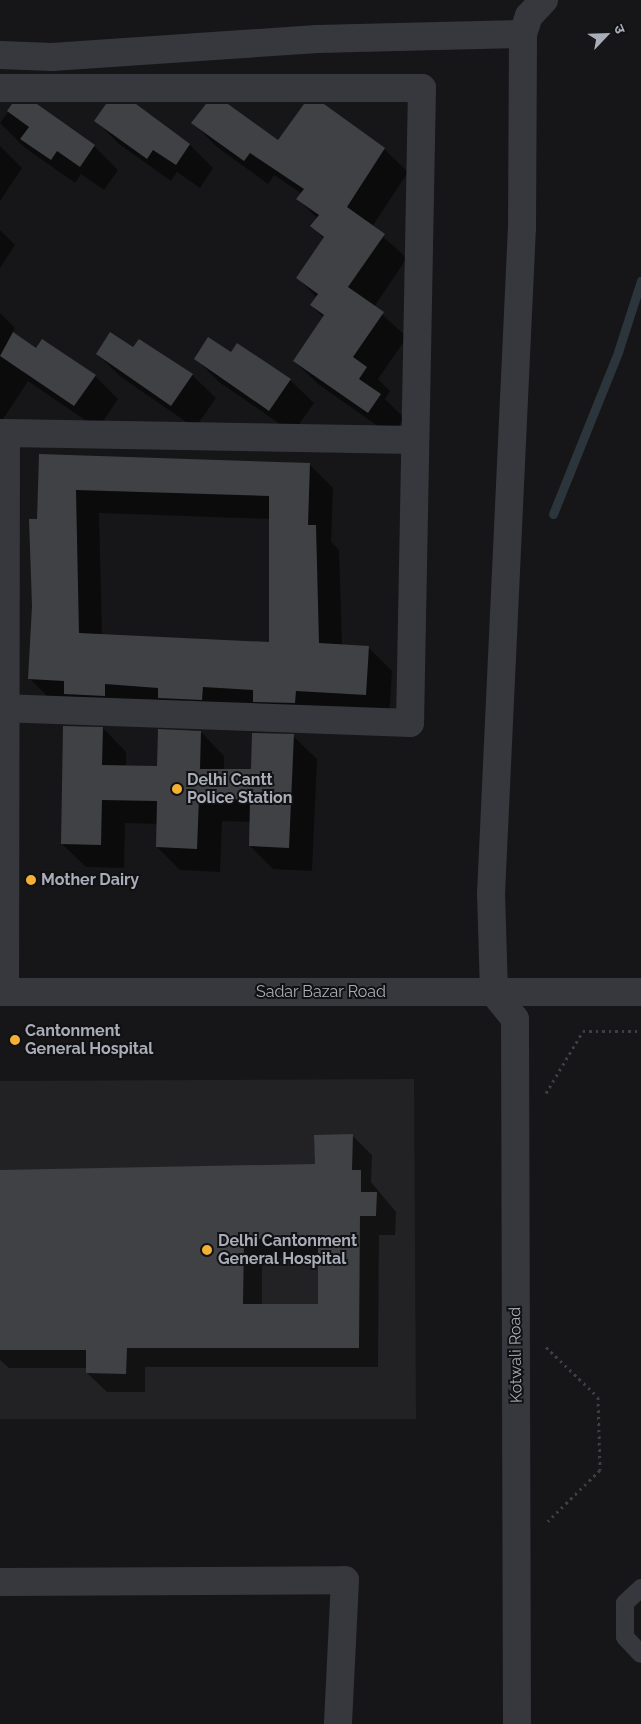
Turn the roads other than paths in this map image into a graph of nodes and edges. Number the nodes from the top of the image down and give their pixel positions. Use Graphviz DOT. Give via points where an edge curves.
graph roads {
  1 [pos="544,0"];
  2 [pos="522,34"];
  3 [pos="0,55"];
  4 [pos="0,88"];
  5 [pos="3,433"];
  6 [pos="414,440"];
  7 [pos="6,708"];
  8 [pos="2,873"];
  9 [pos="3,992"];
  10 [pos="641,992"];
  11 [pos="494,993"];
  12 [pos="0,1582"];
  13 [pos="641,1588"];
  14 [pos="641,1654"];
  15 [pos="338,1724"];
  16 [pos="517,1724"];
  1 -- 2 [label="street" via="528,16"];
  2 -- 3 [label="street" via="318,39 52,57"];
  2 -- 11 [label="street" via="522,228 491,894"];
  4 -- 6 [label="street" via="422,88"];
  5 -- 6 [label="street"];
  5 -- 7 [label="street"];
  6 -- 7 [label="street" via="410,723"];
  7 -- 8 [label="street"];
  8 -- 9 [label="street"];
  9 -- 11 [label="street, Sadar Bazar Road"];
  10 -- 11 [label="street, Sadar Bazar Road"];
  11 -- 16 [label="street, Kotwali Road" via="514,1019"];
  12 -- 15 [label="street" via="345,1580"];
  13 -- 14 [label="lane" via="625,1603 625,1637"];
}
